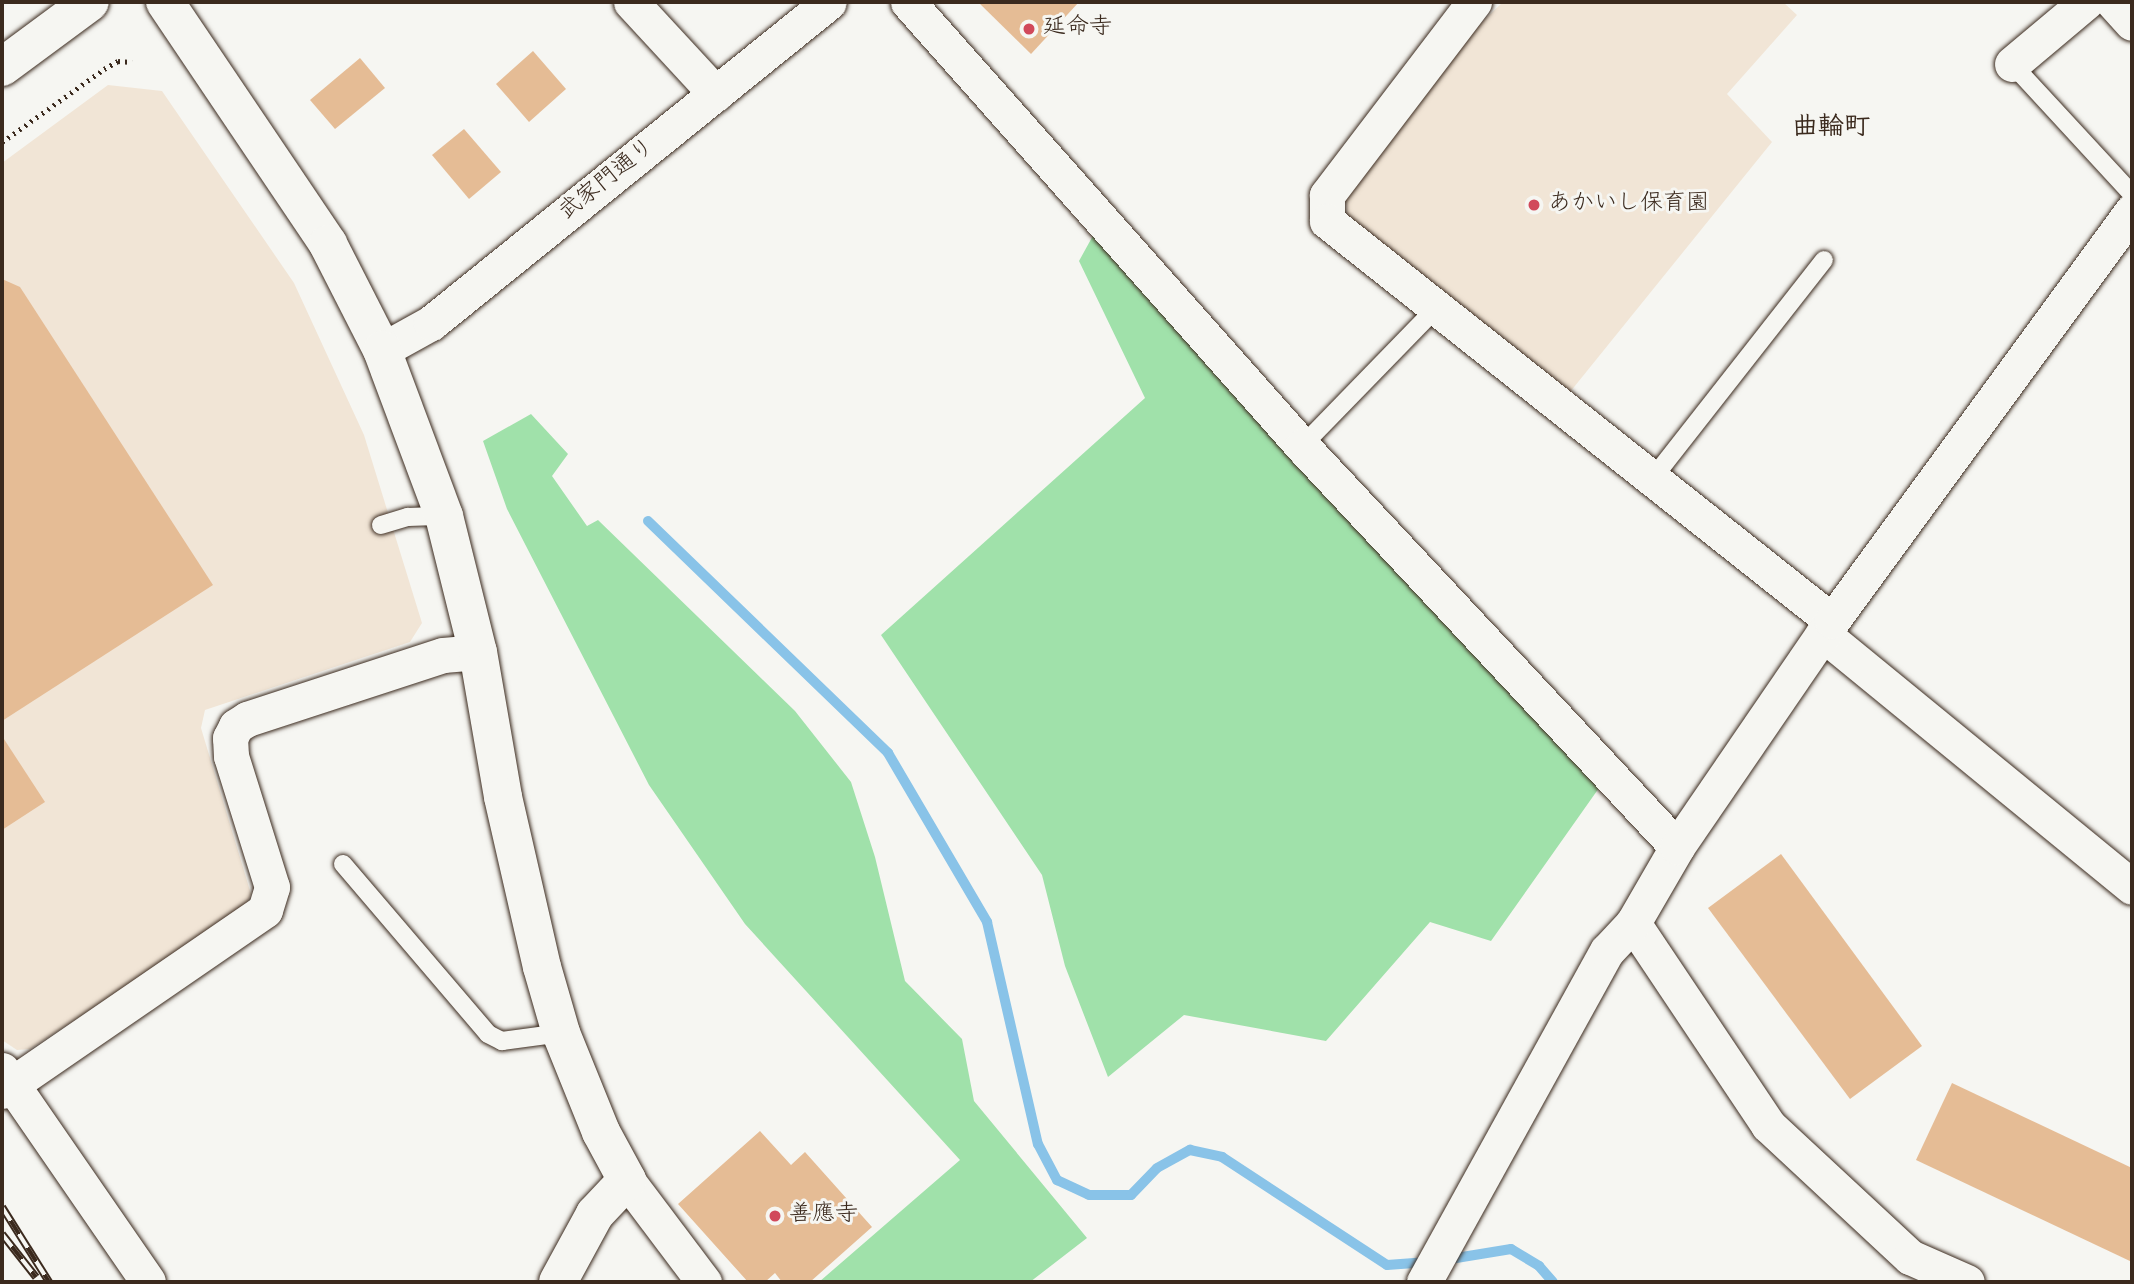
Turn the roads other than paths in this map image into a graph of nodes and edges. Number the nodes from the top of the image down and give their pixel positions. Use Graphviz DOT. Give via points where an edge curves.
graph roads {
  1 [pos="90,2"];
  2 [pos="166,2"];
  3 [pos="631,2"];
  4 [pos="829,2"];
  5 [pos="908,2"];
  6 [pos="2086,2"];
  7 [pos="2113,2"];
  8 [pos="1462,5"];
  9 [pos="2132,23"];
  10 [pos="2012,64"];
  11 [pos="2,67"];
  12 [pos="716,94"];
  13 [pos="2132,194"];
  14 [pos="2132,211"];
  15 [pos="1824,260"];
  16 [pos="1436,309"];
  17 [pos="382,351"];
  18 [pos="1302,446"];
  19 [pos="1653,478"];
  20 [pos="444,516"];
  21 [pos="381,525"];
  22 [pos="1827,627"];
  23 [pos="478,652"];
  24 [pos="1677,847"];
  25 [pos="343,864"];
  26 [pos="2132,887"];
  27 [pos="1633,923"];
  28 [pos="561,1033"];
  29 [pos="5,1081"];
  30 [pos="627,1180"];
  31 [pos="1911,1272"];
  32 [pos="1426,1277"];
  33 [pos="148,1282"];
  34 [pos="558,1282"];
  35 [pos="704,1282"];
  36 [pos="1967,1282"];
  1 -- 11 [label="street"];
  2 -- 17 [label="street" via="292,186"];
  3 -- 12 [label="street"];
  4 -- 12 [label="street, 武家門通り"];
  5 -- 18 [label="street"];
  6 -- 10 [label="street"];
  7 -- 9 [label="street"];
  8 -- 16 [label="street" via="1327,195 1327,221"];
  10 -- 13 [label="lane"];
  12 -- 17 [label="street, 武家門通り" via="431,323"];
  14 -- 22 [label="street"];
  15 -- 19 [label="lane"];
  16 -- 18 [label="lane"];
  16 -- 19 [label="street"];
  17 -- 20 [label="street"];
  18 -- 24 [label="street"];
  19 -- 22 [label="street"];
  20 -- 21 [label="lane" via="408,517"];
  20 -- 23 [label="street"];
  22 -- 24 [label="street"];
  22 -- 26 [label="street"];
  23 -- 28 [label="street" via="503,797"];
  23 -- 29 [label="street" via="443,655 236,726 230,738 231,756 272,887 265,910"];
  24 -- 27 [label="street"];
  25 -- 28 [label="lane" via="488,1034 502,1041"];
  27 -- 31 [label="street" via="1768,1125 1879,1232"];
  27 -- 32 [label="street" via="1607,951"];
  28 -- 30 [label="street" via="601,1132"];
  29 -- 33 [label="street"];
  30 -- 34 [label="street" via="595,1213"];
  30 -- 35 [label="street"];
  31 -- 36 [label="street"];
}
